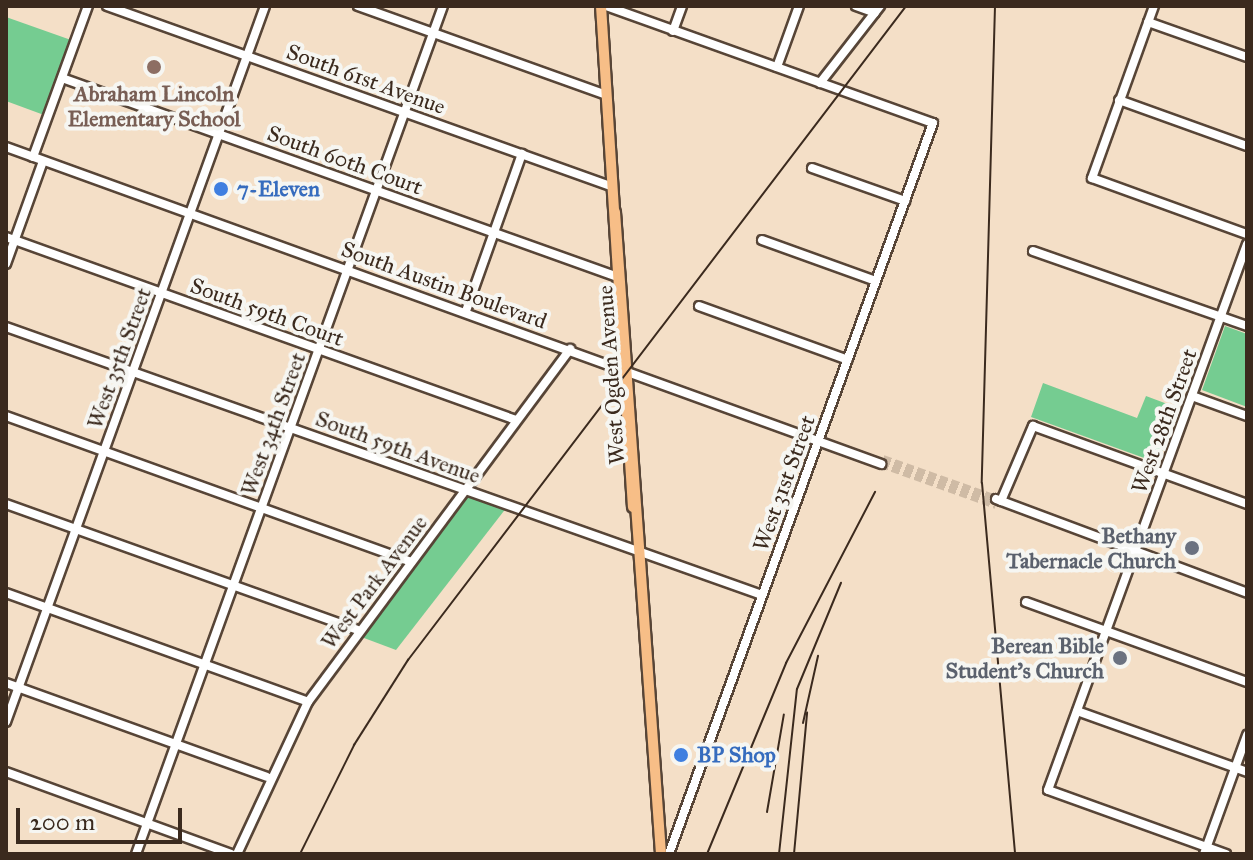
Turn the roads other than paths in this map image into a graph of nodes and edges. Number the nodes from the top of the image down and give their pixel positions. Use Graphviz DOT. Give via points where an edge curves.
graph roads {
  1 [pos="88,6"];
  2 [pos="107,6"];
  3 [pos="265,6"];
  4 [pos="358,6"];
  5 [pos="443,6"];
  6 [pos="603,6"];
  7 [pos="682,6"];
  8 [pos="799,6"];
  9 [pos="856,6"];
  10 [pos="1154,6"];
  11 [pos="877,9"];
  12 [pos="1148,22"];
  13 [pos="673,31"];
  14 [pos="433,33"];
  15 [pos="247,56"];
  16 [pos="1247,57"];
  17 [pos="777,67"];
  18 [pos="62,78"];
  19 [pos="820,83"];
  20 [pos="607,95"];
  21 [pos="1119,100"];
  22 [pos="405,112"];
  23 [pos="219,134"];
  24 [pos="1247,146"];
  25 [pos="6,147"];
  26 [pos="522,154"];
  27 [pos="33,157"];
  28 [pos="43,161"];
  29 [pos="812,168"];
  30 [pos="613,187"];
  31 [pos="376,190"];
  32 [pos="905,201"];
  33 [pos="615,212"];
  34 [pos="190,213"];
  35 [pos="494,233"];
  36 [pos="1247,234"];
  37 [pos="10,239"];
  38 [pos="762,240"];
  39 [pos="1247,244"];
  40 [pos="1033,251"];
  41 [pos="6,264"];
  42 [pos="348,269"];
  43 [pos="615,276"];
  44 [pos="876,281"];
  45 [pos="161,293"];
  46 [pos="699,306"];
  47 [pos="466,311"];
  48 [pos="1221,316"];
  49 [pos="1247,326"];
  50 [pos="6,327"];
  51 [pos="319,349"];
  52 [pos="570,349"];
  53 [pos="848,360"];
  54 [pos="626,370"];
  55 [pos="133,371"];
  56 [pos="1192,396"];
  57 [pos="6,416"];
  58 [pos="1247,416"];
  59 [pos="516,420"];
  60 [pos="291,427"];
  61 [pos="819,440"];
  62 [pos="104,451"];
  63 [pos="882,462"];
  64 [pos="1163,474"];
  65 [pos="465,490"];
  66 [pos="6,504"];
  67 [pos="1247,504"];
  68 [pos="262,508"];
  69 [pos="76,529"];
  70 [pos="639,552"];
  71 [pos="1135,553"];
  72 [pos="412,562"];
  73 [pos="233,586"];
  74 [pos="6,593"];
  75 [pos="1247,593"];
  76 [pos="762,595"];
  77 [pos="1026,602"];
  78 [pos="47,608"];
  79 [pos="357,630"];
  80 [pos="1106,632"];
  81 [pos="205,665"];
  82 [pos="1247,682"];
  83 [pos="6,683"];
  84 [pos="18,688"];
  85 [pos="308,702"];
  86 [pos="1077,711"];
  87 [pos="6,722"];
  88 [pos="1247,735"];
  89 [pos="176,744"];
  90 [pos="1235,768"];
  91 [pos="6,772"];
  92 [pos="1247,772"];
  93 [pos="267,777"];
  94 [pos="147,823"];
  95 [pos="1206,850"];
  96 [pos="136,854"];
  97 [pos="234,854"];
  98 [pos="661,854"];
  99 [pos="669,854"];
  100 [pos="1226,854"];
  1 -- 18 [label="street"];
  2 -- 15 [label="street, South 61st Avenue"];
  3 -- 15 [label="street, West 35th Street"];
  4 -- 14 [label="street"];
  5 -- 14 [label="street, West 34th Street"];
  6 -- 13 [label="street"];
  6 -- 20 [label="main road, West Ogden Avenue"];
  7 -- 13 [label="street"];
  8 -- 17 [label="street"];
  9 -- 11 [label="street"];
  10 -- 12 [label="street"];
  11 -- 19 [label="street"];
  12 -- 16 [label="street"];
  12 -- 21 [label="street"];
  13 -- 17 [label="street"];
  14 -- 20 [label="street"];
  14 -- 22 [label="street, West 34th Street"];
  15 -- 22 [label="street, South 61st Avenue"];
  15 -- 23 [label="street, West 35th Street"];
  17 -- 19 [label="street"];
  18 -- 23 [label="street, South 60th Court"];
  18 -- 27 [label="street"];
  19 -- 32 [label="street, West 31st Street" via="933,123"];
  20 -- 30 [label="main road, West Ogden Avenue"];
  21 -- 24 [label="street"];
  21 -- 36 [label="street" via="1092,178"];
  22 -- 26 [label="street, South 61st Avenue"];
  22 -- 31 [label="street, West 34th Street"];
  23 -- 31 [label="street, South 60th Court"];
  23 -- 34 [label="street, West 35th Street"];
  25 -- 27 [label="street, South Austin Boulevard"];
  26 -- 30 [label="street, South 61st Avenue"];
  26 -- 35 [label="street"];
  27 -- 28 [label="street, South Austin Boulevard"];
  28 -- 34 [label="street, South Austin Boulevard"];
  28 -- 37 [label="street"];
  29 -- 32 [label="street"];
  30 -- 33 [label="main road, West Ogden Avenue"];
  31 -- 35 [label="street, South 60th Court"];
  31 -- 42 [label="street, West 34th Street"];
  32 -- 44 [label="street, West 31st Street"];
  33 -- 43 [label="main road, West Ogden Avenue"];
  33 -- 54 [label="main road, West Ogden Avenue"];
  34 -- 42 [label="street, South Austin Boulevard"];
  34 -- 45 [label="street, West 35th Street"];
  35 -- 43 [label="street, South 60th Court"];
  35 -- 47 [label="street"];
  37 -- 41 [label="street"];
  37 -- 45 [label="street, South 59th Court"];
  38 -- 44 [label="street"];
  39 -- 48 [label="street, West 28th Street"];
  40 -- 48 [label="street"];
  42 -- 47 [label="street, South Austin Boulevard"];
  42 -- 51 [label="street, West 34th Street"];
  43 -- 54 [label="main road, West Ogden Avenue"];
  44 -- 53 [label="street, West 31st Street"];
  45 -- 51 [label="street, South 59th Court"];
  45 -- 55 [label="street, West 35th Street"];
  46 -- 53 [label="street"];
  47 -- 52 [label="street, South Austin Boulevard"];
  48 -- 49 [label="street"];
  48 -- 56 [label="street, West 28th Street"];
  50 -- 55 [label="street, South 59th Avenue"];
  51 -- 59 [label="street, South 59th Court"];
  51 -- 60 [label="street, West 34th Street"];
  52 -- 54 [label="street, South Austin Boulevard"];
  52 -- 59 [label="street, West Park Avenue"];
  53 -- 61 [label="street, West 31st Street"];
  54 -- 61 [label="street, South Austin Boulevard"];
  54 -- 70 [label="main road, West Ogden Avenue"];
  55 -- 60 [label="street, South 59th Avenue"];
  55 -- 62 [label="street, West 35th Street"];
  56 -- 58 [label="street"];
  56 -- 64 [label="street, West 28th Street"];
  57 -- 62 [label="street"];
  59 -- 65 [label="street, West Park Avenue"];
  60 -- 65 [label="street, South 59th Avenue"];
  60 -- 68 [label="street, West 34th Street"];
  61 -- 63 [label="street, South Austin Boulevard"];
  61 -- 76 [label="street, West 31st Street"];
  62 -- 68 [label="street"];
  62 -- 69 [label="street, West 35th Street"];
  64 -- 67 [label="street"];
  64 -- 71 [label="street, West 28th Street"];
  64 -- 71 [label="street" via="1029,427 1000,503"];
  65 -- 70 [label="street, South 59th Avenue"];
  65 -- 72 [label="street, West Park Avenue"];
  66 -- 69 [label="street"];
  68 -- 72 [label="street"];
  68 -- 73 [label="street, West 34th Street"];
  69 -- 73 [label="street"];
  69 -- 78 [label="street, West 35th Street"];
  70 -- 76 [label="street, South 59th Avenue"];
  70 -- 98 [label="main road, West Ogden Avenue"];
  71 -- 75 [label="street"];
  71 -- 80 [label="street, West 28th Street"];
  72 -- 79 [label="street, West Park Avenue"];
  73 -- 79 [label="street"];
  73 -- 81 [label="street, West 34th Street"];
  74 -- 78 [label="street"];
  76 -- 99 [label="street, West 31st Street"];
  77 -- 80 [label="street"];
  78 -- 81 [label="street"];
  78 -- 84 [label="street, West 35th Street"];
  79 -- 85 [label="street, West Park Avenue"];
  80 -- 82 [label="street"];
  80 -- 86 [label="street, West 28th Street"];
  81 -- 85 [label="street"];
  81 -- 89 [label="street, West 34th Street"];
  83 -- 84 [label="street"];
  84 -- 87 [label="street, West 35th Street"];
  84 -- 89 [label="street"];
  85 -- 93 [label="street, West Park Avenue"];
  86 -- 90 [label="street"];
  86 -- 95 [label="street, West 28th Street" via="1048,790"];
  88 -- 90 [label="street"];
  89 -- 93 [label="street"];
  89 -- 94 [label="street, West 34th Street"];
  90 -- 92 [label="street"];
  90 -- 95 [label="street"];
  91 -- 94 [label="street"];
  93 -- 97 [label="street, West Park Avenue"];
  94 -- 96 [label="street, West 34th Street"];
  94 -- 97 [label="street"];
  95 -- 100 [label="street"];
}
